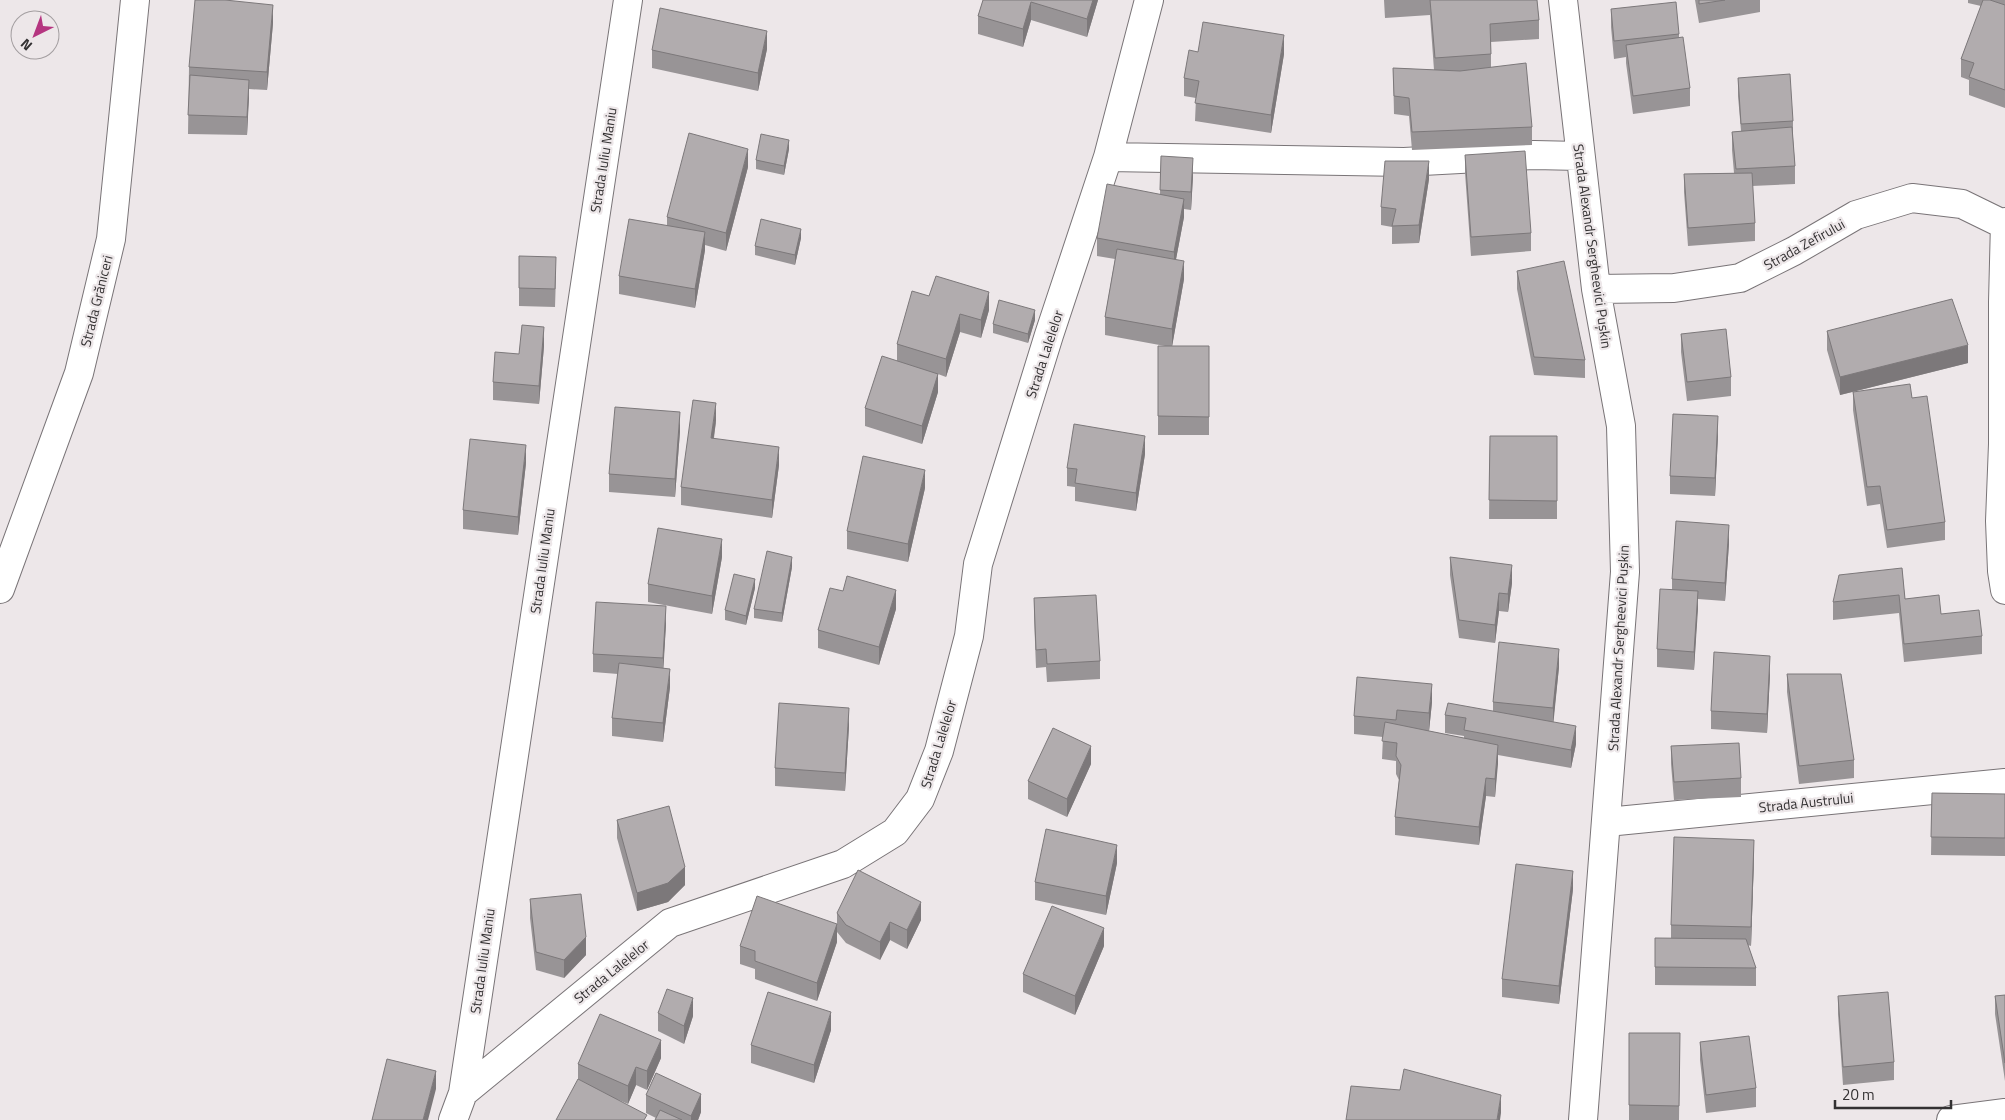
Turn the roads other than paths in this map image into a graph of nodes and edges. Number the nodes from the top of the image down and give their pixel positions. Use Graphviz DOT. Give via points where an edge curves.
graph roads {
  1 [pos="135,0"];
  2 [pos="628,0"];
  3 [pos="1149,0"];
  4 [pos="1563,0"];
  5 [pos="1580,156"];
  6 [pos="1108,157"];
  7 [pos="2005,224"];
  8 [pos="1596,289"];
  9 [pos="0,589"];
  10 [pos="2005,590"];
  11 [pos="2005,783"];
  12 [pos="1607,822"];
  13 [pos="463,1093"];
  14 [pos="2005,1113"];
  15 [pos="453,1120"];
  16 [pos="1583,1120"];
  17 [pos="1951,1120"];
  1 -- 9 [label="street, Strada Grăniceri" via="111,239 79,373"];
  2 -- 13 [label="street, Strada Iuliu Maniu"];
  3 -- 6 [label="street, Strada Lalelelor"];
  4 -- 5 [label="street, Strada Alexandr Sergheevici Pușkin"];
  5 -- 6 [label="street" via="1534,155 1404,162"];
  5 -- 8 [label="street, Strada Alexandr Sergheevici Pușkin"];
  6 -- 13 [label="street, Strada Lalelelor" via="978,564 969,636 939,751 920,799 895,832 843,864 670,923"];
  7 -- 8 [label="street, Strada Zefirului" via="1962,204 1912,198 1856,215 1740,278 1674,288"];
  7 -- 10 [label="street" via="2000,521"];
  8 -- 12 [label="street, Strada Alexandr Sergheevici Pușkin" via="1621,426 1625,572"];
  11 -- 12 [label="street, Strada Austrului"];
  12 -- 16 [label="street, Strada Alexandr Sergheevici Pușkin"];
  13 -- 15 [label="street, Strada Iuliu Maniu"];
  14 -- 17 [label="street"];
}
